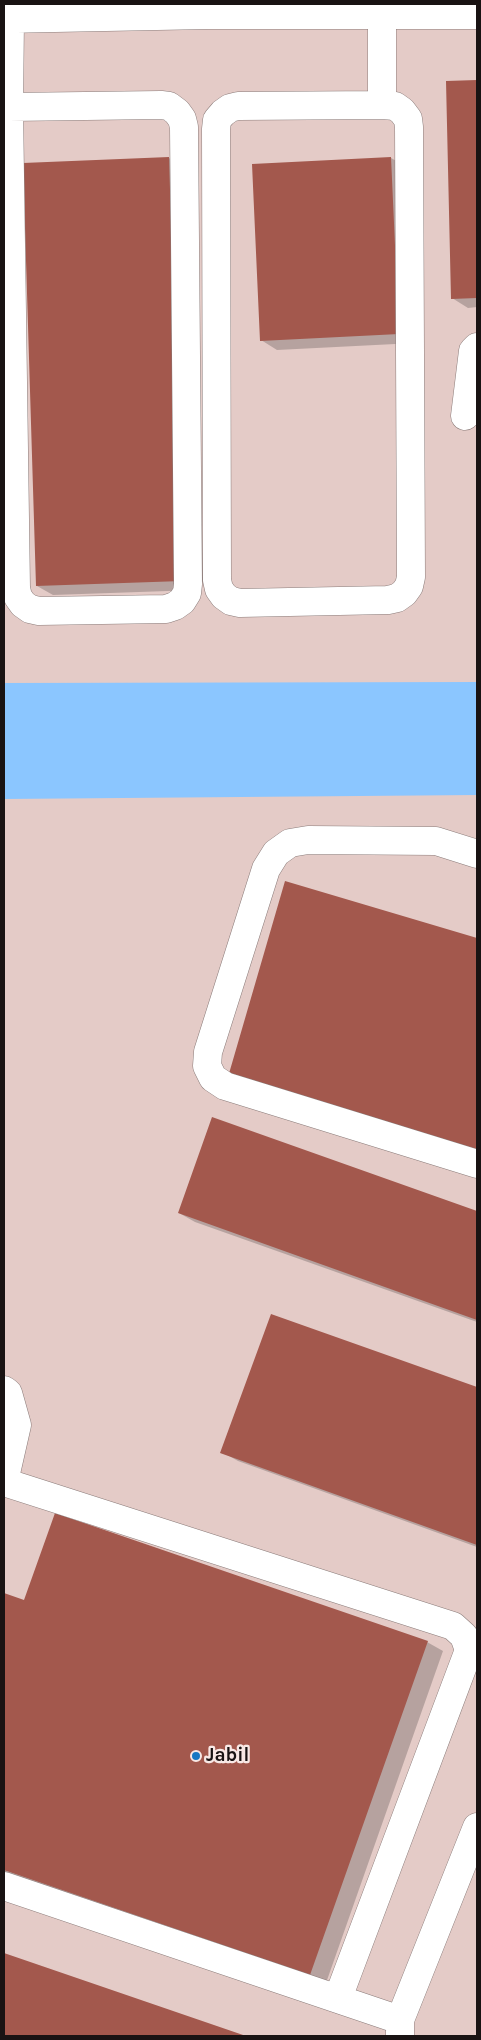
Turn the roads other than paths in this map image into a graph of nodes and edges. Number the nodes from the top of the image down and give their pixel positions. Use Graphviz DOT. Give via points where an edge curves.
graph roads {
  1 [pos="208,9"];
  2 [pos="123,10"];
  3 [pos="382,10"];
  4 [pos="477,16"];
  5 [pos="7,19"];
  6 [pos="382,105"];
  7 [pos="10,107"];
  8 [pos="477,347"];
  9 [pos="466,416"];
  10 [pos="477,854"];
  11 [pos="477,1164"];
  12 [pos="4,1390"];
  13 [pos="4,1482"];
  14 [pos="473,1652"];
  15 [pos="477,1827"];
  16 [pos="4,1886"];
  17 [pos="338,1998"];
  18 [pos="400,2028"];
  1 -- 2 [label="street"];
  1 -- 3 [label="street"];
  2 -- 5 [label="street"];
  3 -- 4 [label="street"];
  3 -- 6 [label="street"];
  5 -- 7 [label="street"];
  6 -- 6 [label="street" via="238,106 222,113 217,120 217,580 224,596 231,601 388,600 397,598 409,586 410,127 408,119 395,106"];
  7 -- 7 [label="street" via="161,105 169,106 182,119 188,584 182,601 166,609 39,611 30,609 18,597"];
  8 -- 9 [label="street" via="473,352"];
  10 -- 11 [label="street" via="436,842 308,840 290,843 276,854 266,869 208,1052 207,1066 213,1078 225,1086"];
  12 -- 13 [label="street" via="8,1393 18,1425"];
  13 -- 14 [label="street" via="453,1626 464,1636"];
  14 -- 17 [label="street"];
  15 -- 18 [label="street"];
  16 -- 17 [label="street"];
  17 -- 18 [label="street"];
}
